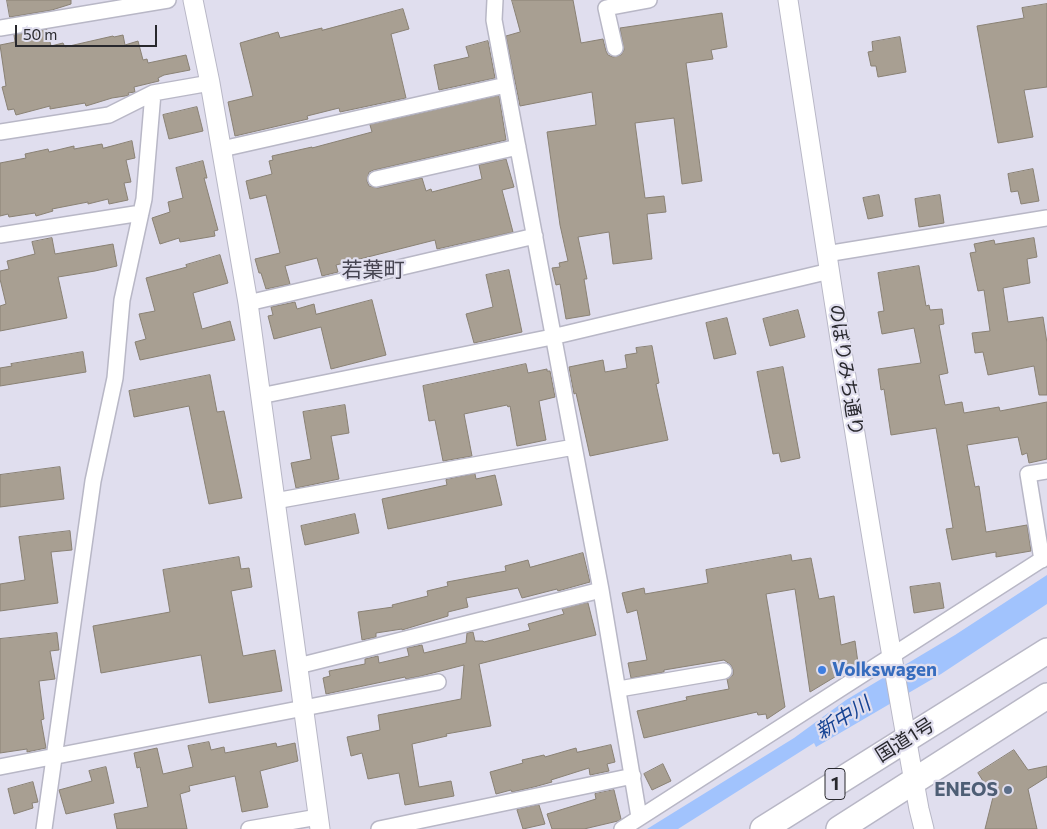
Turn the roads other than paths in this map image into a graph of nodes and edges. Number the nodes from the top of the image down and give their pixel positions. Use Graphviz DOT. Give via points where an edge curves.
graph roads {
  1 [pos="168,0"];
  2 [pos="193,0"];
  3 [pos="495,0"];
  4 [pos="649,0"];
  5 [pos="788,0"];
  6 [pos="0,28"];
  7 [pos="614,48"];
  8 [pos="210,83"];
  9 [pos="506,84"];
  10 [pos="153,93"];
  11 [pos="0,132"];
  12 [pos="518,147"];
  13 [pos="222,149"];
  14 [pos="376,179"];
  15 [pos="141,213"];
  16 [pos="1047,218"];
  17 [pos="0,235"];
  18 [pos="535,236"];
  19 [pos="828,263"];
  20 [pos="248,303"];
  21 [pos="552,336"];
  22 [pos="260,396"];
  23 [pos="574,447"];
  24 [pos="1047,471"];
  25 [pos="275,501"];
  26 [pos="1044,558"];
  27 [pos="601,590"];
  28 [pos="1047,650"];
  29 [pos="892,654"];
  30 [pos="298,666"];
  31 [pos="724,671"];
  32 [pos="438,682"];
  33 [pos="619,690"];
  34 [pos="1047,696"];
  35 [pos="304,709"];
  36 [pos="905,732"];
  37 [pos="56,756"];
  38 [pos="0,767"];
  39 [pos="633,776"];
  40 [pos="914,781"];
  41 [pos="639,817"];
  42 [pos="319,823"];
  43 [pos="44,829"];
  44 [pos="249,829"];
  45 [pos="379,829"];
  46 [pos="622,829"];
  47 [pos="763,829"];
  48 [pos="839,829"];
  49 [pos="924,829"];
  1 -- 6 [label="street"];
  2 -- 8 [label="street"];
  3 -- 9 [label="street" via="494,20"];
  4 -- 7 [label="street" via="606,8"];
  5 -- 19 [label="street, のぼりみち通り"];
  8 -- 10 [label="street"];
  8 -- 13 [label="street"];
  9 -- 12 [label="street"];
  9 -- 13 [label="street"];
  10 -- 11 [label="street" via="108,115"];
  10 -- 15 [label="street"];
  12 -- 14 [label="street"];
  12 -- 18 [label="street"];
  13 -- 20 [label="street"];
  15 -- 17 [label="street"];
  15 -- 37 [label="street" via="122,300 114,378 93,481"];
  16 -- 19 [label="street"];
  18 -- 20 [label="street"];
  18 -- 21 [label="street"];
  19 -- 21 [label="street"];
  19 -- 29 [label="street, のぼりみち通り"];
  20 -- 22 [label="street"];
  21 -- 22 [label="street"];
  21 -- 23 [label="street"];
  22 -- 25 [label="street"];
  23 -- 25 [label="street"];
  23 -- 27 [label="street"];
  24 -- 26 [label="street" via="1028,474"];
  25 -- 30 [label="street"];
  26 -- 29 [label="street"];
  27 -- 30 [label="street"];
  27 -- 33 [label="street"];
  28 -- 36 [label="highway, 国道1号 / 1"];
  29 -- 36 [label="street, のぼりみち通り"];
  29 -- 41 [label="street"];
  30 -- 35 [label="street"];
  31 -- 33 [label="street"];
  32 -- 35 [label="street"];
  33 -- 39 [label="street"];
  34 -- 40 [label="highway, 国道1号 / 1"];
  35 -- 37 [label="street"];
  35 -- 42 [label="street"];
  36 -- 40 [label="street, のぼりみち通り"];
  36 -- 47 [label="highway, 国道1号 / 1"];
  37 -- 38 [label="street"];
  37 -- 43 [label="street"];
  39 -- 41 [label="street"];
  39 -- 45 [label="street"];
  40 -- 48 [label="highway, 国道1号 / 1"];
  40 -- 49 [label="street, のぼりみち通り"];
  41 -- 46 [label="street"];
  42 -- 44 [label="street"];
}
